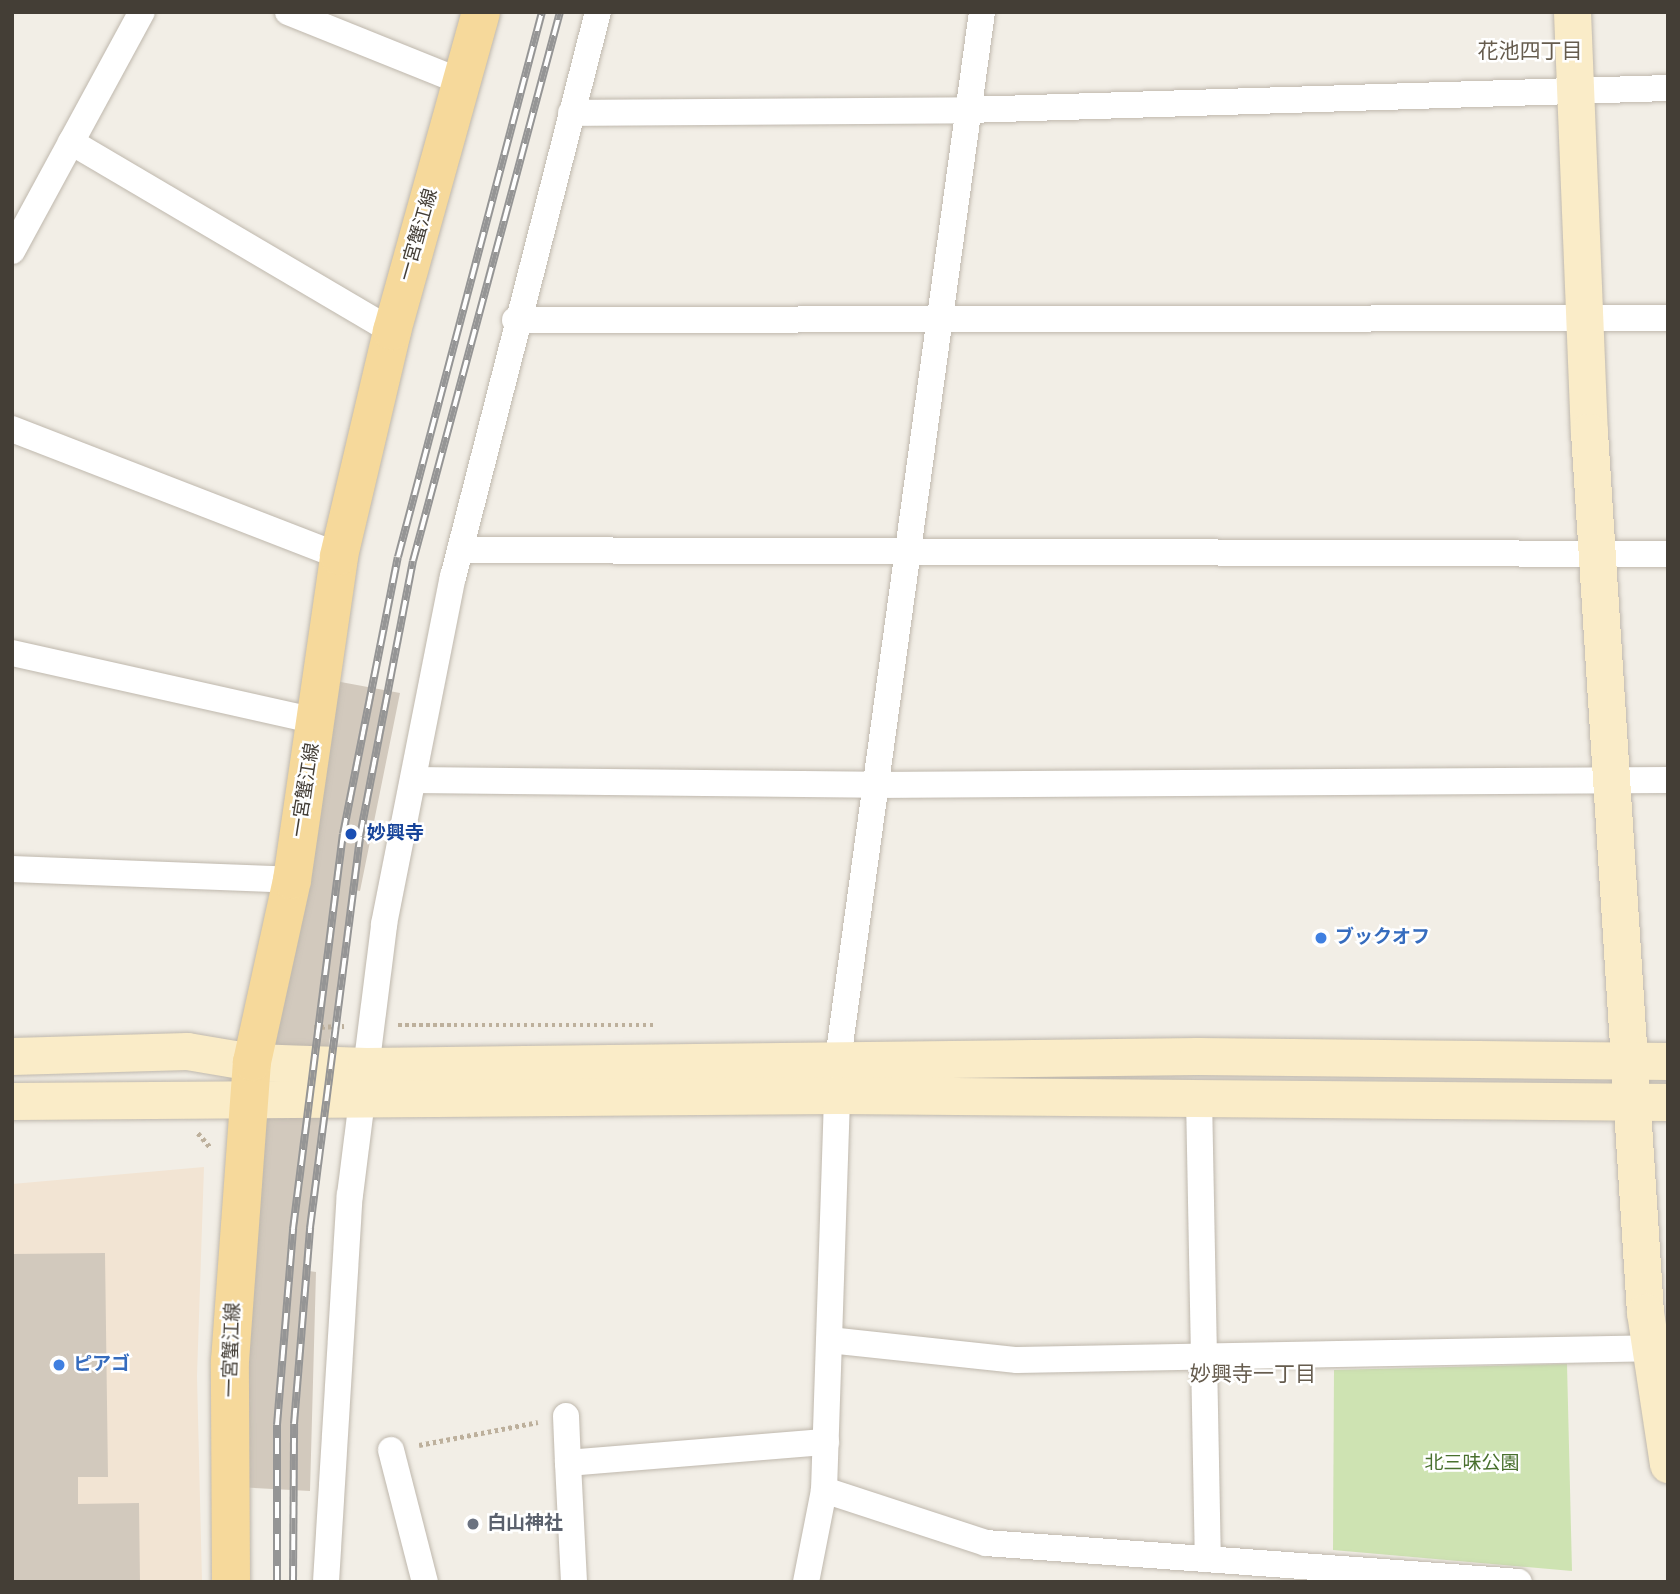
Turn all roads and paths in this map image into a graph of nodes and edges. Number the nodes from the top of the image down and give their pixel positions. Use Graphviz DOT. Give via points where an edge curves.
graph roads {
  1 [pos="142,12"];
  2 [pos="288,12"];
  3 [pos="481,12"];
  4 [pos="598,12"];
  5 [pos="982,12"];
  6 [pos="1572,12"];
  7 [pos="462,82"];
  8 [pos="1668,88"];
  9 [pos="1575,92"];
  10 [pos="968,110"];
  11 [pos="571,113"];
  12 [pos="71,142"];
  13 [pos="12,250"];
  14 [pos="941,316"];
  15 [pos="1584,317"];
  16 [pos="1668,318"];
  17 [pos="515,320"];
  18 [pos="392,331"];
  19 [pos="12,429"];
  20 [pos="460,550"];
  21 [pos="1597,553"];
  22 [pos="1668,554"];
  23 [pos="907,555"];
  24 [pos="339,556"];
  25 [pos="12,653"];
  26 [pos="317,721"];
  27 [pos="413,780"];
  28 [pos="1614,780"];
  29 [pos="1668,780"];
  30 [pos="875,785"];
  31 [pos="12,869"];
  32 [pos="292,880"];
  33 [pos="12,1056"];
  34 [pos="838,1059"];
  35 [pos="1651,1061"];
  36 [pos="252,1062"];
  37 [pos="365,1081"];
  38 [pos="837,1095"];
  39 [pos="1199,1097"];
  40 [pos="248,1099"];
  41 [pos="12,1101"];
  42 [pos="1652,1102"];
  43 [pos="830,1340"];
  44 [pos="1658,1348"];
  45 [pos="1202,1360"];
  46 [pos="566,1416"];
  47 [pos="826,1442"];
  48 [pos="391,1450"];
  49 [pos="568,1463"];
  50 [pos="1668,1464"];
  51 [pos="824,1490"];
  52 [pos="1208,1559"];
  53 [pos="231,1582"];
  54 [pos="326,1582"];
  55 [pos="425,1582"];
  56 [pos="574,1582"];
  57 [pos="806,1582"];
  58 [pos="1519,1582"];
  1 -- 12 [label="street"];
  2 -- 7 [label="street"];
  3 -- 7 [label="main road, 一宮蟹江線"];
  4 -- 11 [label="street"];
  5 -- 10 [label="street"];
  6 -- 9 [label="street"];
  7 -- 18 [label="main road, 一宮蟹江線"];
  8 -- 9 [label="street"];
  9 -- 10 [label="street"];
  9 -- 15 [label="street"];
  10 -- 11 [label="street"];
  10 -- 14 [label="street"];
  11 -- 17 [label="street"];
  12 -- 13 [label="street"];
  12 -- 18 [label="street"];
  14 -- 15 [label="street"];
  14 -- 17 [label="street"];
  14 -- 23 [label="street"];
  15 -- 16 [label="street"];
  15 -- 21 [label="street"];
  17 -- 20 [label="street"];
  18 -- 24 [label="main road, 一宮蟹江線"];
  19 -- 24 [label="street"];
  20 -- 23 [label="street"];
  20 -- 27 [label="street"];
  21 -- 22 [label="street"];
  21 -- 23 [label="street"];
  21 -- 28 [label="street"];
  23 -- 30 [label="street"];
  24 -- 26 [label="main road, 一宮蟹江線"];
  25 -- 26 [label="street"];
  26 -- 32 [label="main road, 一宮蟹江線"];
  27 -- 30 [label="street"];
  27 -- 37 [label="street" via="384,924"];
  28 -- 29 [label="street"];
  28 -- 30 [label="street"];
  28 -- 35 [label="street"];
  30 -- 34 [label="street"];
  31 -- 32 [label="street"];
  32 -- 36 [label="main road, 一宮蟹江線"];
  33 -- 36 [label="street" via="187,1051"];
  34 -- 35 [label="street"];
  34 -- 37 [label="street"];
  34 -- 38 [label="street"];
  35 -- 42 [label="street"];
  36 -- 37 [label="street"];
  36 -- 40 [label="main road, 一宮蟹江線"];
  37 -- 38 [label="street"];
  37 -- 40 [label="street"];
  37 -- 54 [label="street" via="333,1401"];
  38 -- 39 [label="street"];
  38 -- 43 [label="street"];
  39 -- 42 [label="street"];
  39 -- 45 [label="street"];
  40 -- 41 [label="street"];
  40 -- 53 [label="main road, 一宮蟹江線" via="230,1361"];
  42 -- 44 [label="street"];
  43 -- 45 [label="street" via="1017,1360"];
  43 -- 47 [label="street"];
  44 -- 45 [label="street"];
  44 -- 50 [label="street"];
  45 -- 52 [label="street"];
  46 -- 48 [label="path"];
  46 -- 49 [label="street"];
  47 -- 49 [label="street"];
  47 -- 51 [label="street"];
  48 -- 55 [label="street"];
  49 -- 56 [label="street"];
  51 -- 52 [label="street" via="986,1543"];
  51 -- 57 [label="street"];
  52 -- 58 [label="street"];
}
